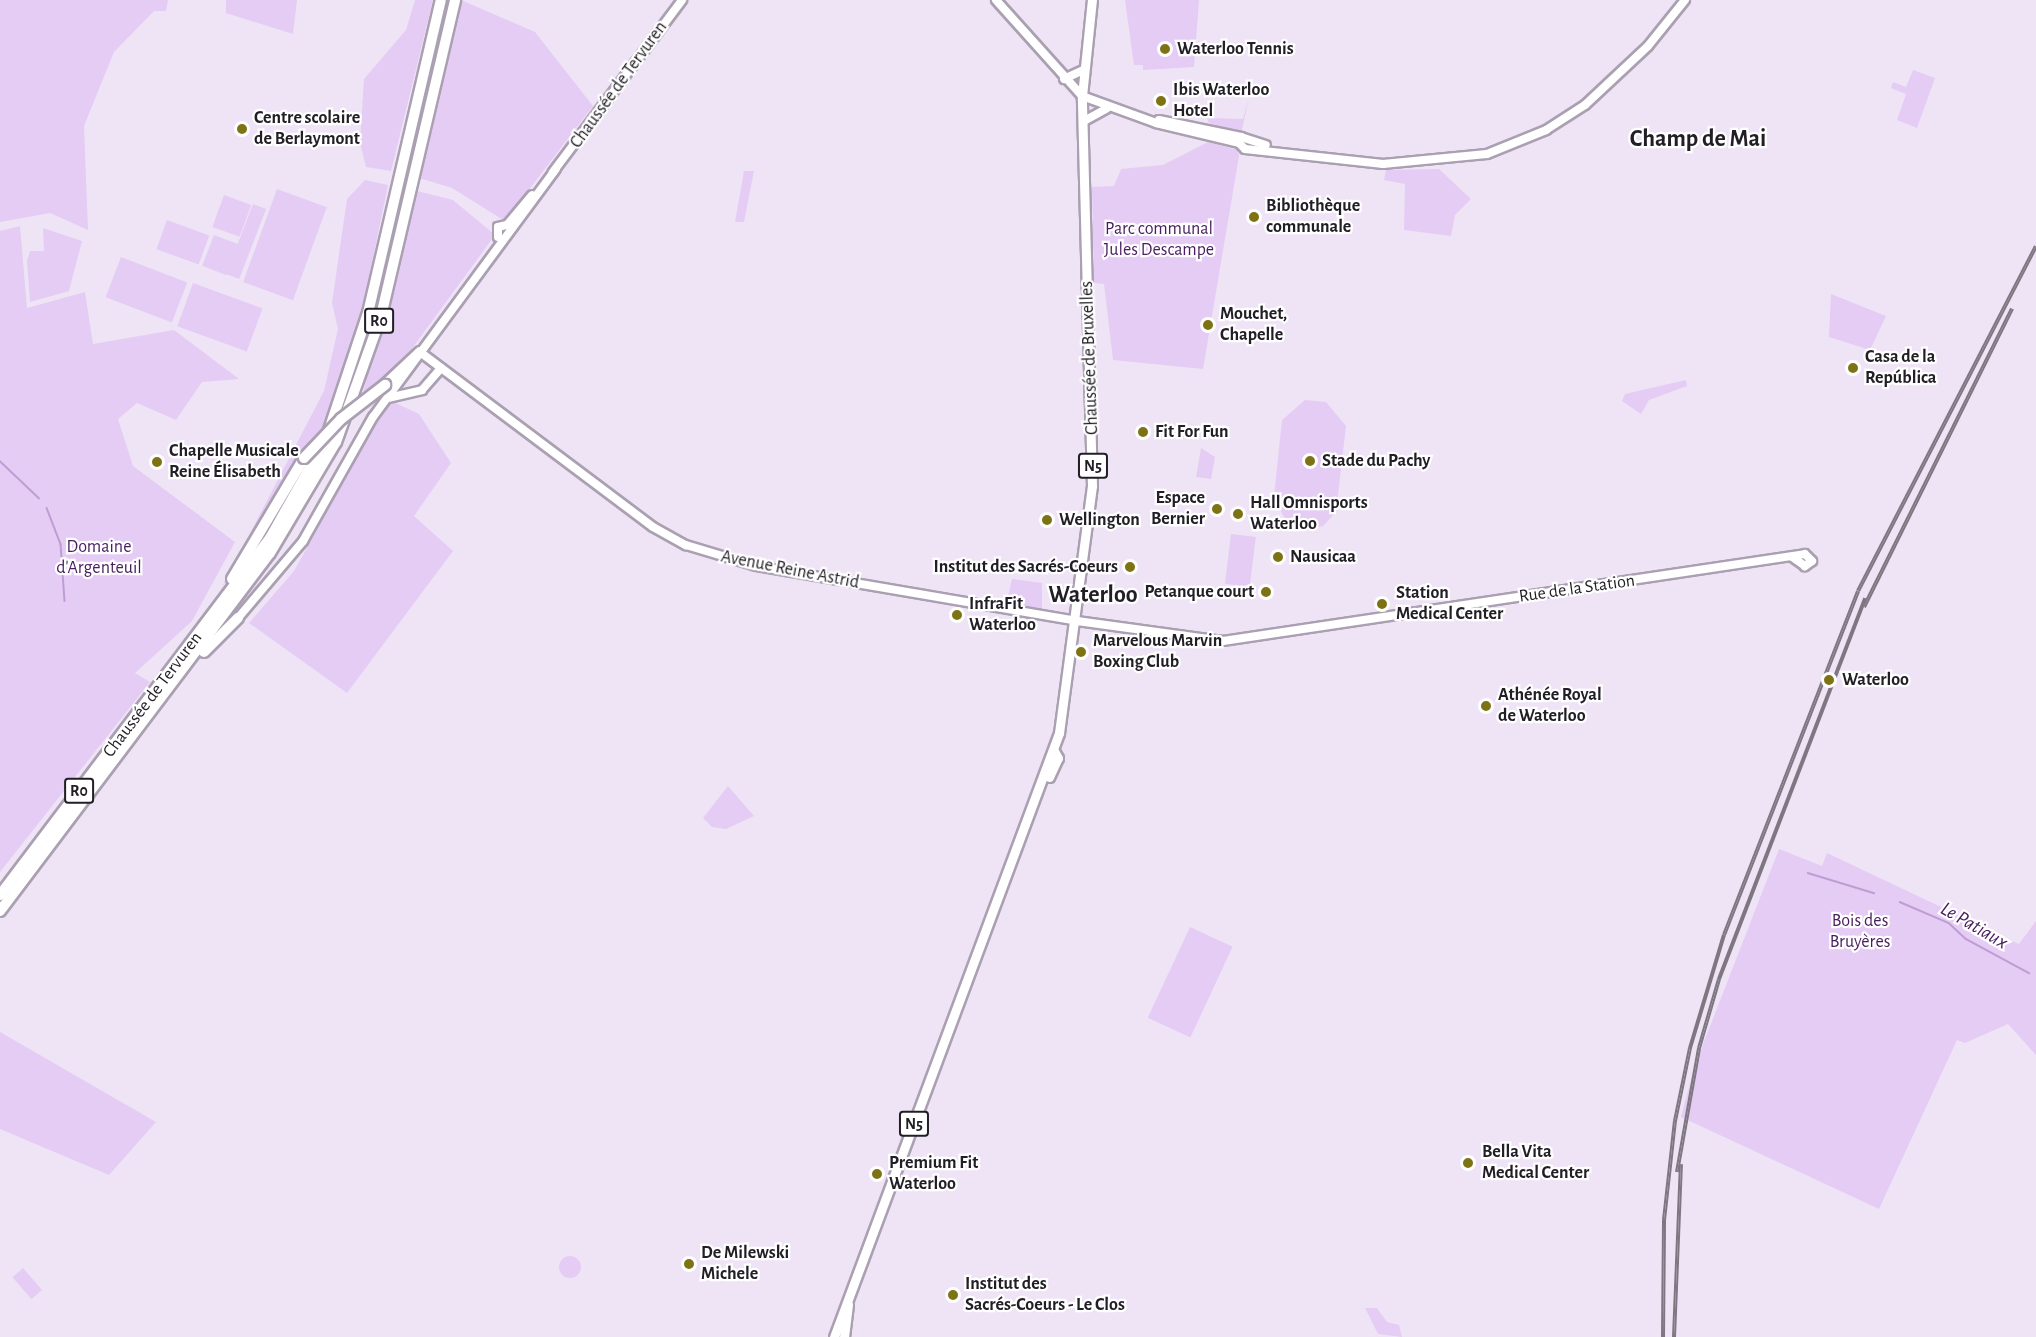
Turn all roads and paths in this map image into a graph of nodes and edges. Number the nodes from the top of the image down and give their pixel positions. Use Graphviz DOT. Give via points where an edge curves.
graph roads {
  1 [pos="441,0"];
  2 [pos="455,0"];
  3 [pos="682,0"];
  4 [pos="996,0"];
  5 [pos="1092,0"];
  6 [pos="1685,0"];
  7 [pos="1083,70"];
  8 [pos="1064,79"];
  9 [pos="1082,96"];
  10 [pos="1108,108"];
  11 [pos="1084,121"];
  12 [pos="509,228"];
  13 [pos="500,238"];
  14 [pos="420,352"];
  15 [pos="441,368"];
  16 [pos="385,400"];
  17 [pos="1802,559"];
  18 [pos="223,610"];
  19 [pos="238,618"];
  20 [pos="1077,621"];
  21 [pos="181,671"];
  22 [pos="1051,761"];
  23 [pos="1033,811"];
  24 [pos="0,895"];
  25 [pos="0,911"];
  26 [pos="849,1293"];
  27 [pos="834,1337"];
  28 [pos="844,1337"];
  1 -- 18 [label="highway, R0" via="353,366 326,438 270,538"];
  2 -- 18 [label="highway, R0" via="381,316 354,401 289,526"];
  3 -- 12 [label="street, Chaussée de Tervuren"];
  4 -- 8 [label="street"];
  5 -- 7 [label="main road, Chaussée de Bruxelles / N5"];
  6 -- 10 [label="street" via="1603,90 1526,140 1478,156 1431,164 1309,156"];
  7 -- 8 [label="street"];
  7 -- 9 [label="main road, Chaussée de Bruxelles / N5"];
  8 -- 9 [label="street"];
  9 -- 10 [label="street"];
  9 -- 11 [label="main road, Chaussée de Bruxelles / N5"];
  10 -- 11 [label="street"];
  11 -- 20 [label="main road, Chaussée de Bruxelles / N5" via="1094,433"];
  12 -- 13 [label="street"];
  12 -- 13 [label="street" via="498,227"];
  13 -- 14 [label="street"];
  14 -- 15 [label="street, Avenue Reine Astrid"];
  14 -- 16 [label="street"];
  14 -- 18 [label="highway, bridge" via="386,385 340,418 304,458"];
  15 -- 16 [label="street" via="422,390"];
  15 -- 20 [label="street, Avenue Reine Astrid" via="653,527 686,545 756,566"];
  16 -- 19 [label="street" via="303,541"];
  17 -- 20 [label="street, Rue de la Station" via="1792,557 1223,641"];
  18 -- 21 [label="highway, R0"];
  18 -- 24 [label="highway, Chaussée de Tervuren / R0"];
  19 -- 21 [label="highway"];
  20 -- 22 [label="main road, Chaussée de Bruxelles / N5"];
  21 -- 25 [label="highway, Chaussée de Tervuren / R0"];
  22 -- 23 [label="main road, Chaussée de Bruxelles / N5"];
  22 -- 23 [label="main road, Chaussée de Bruxelles / N5"];
  23 -- 26 [label="main road, Chaussée de Bruxelles / N5"];
  26 -- 27 [label="main road, Chaussée de Bruxelles / N5"];
  26 -- 28 [label="main road, Chaussée de Bruxelles / N5"];
}
